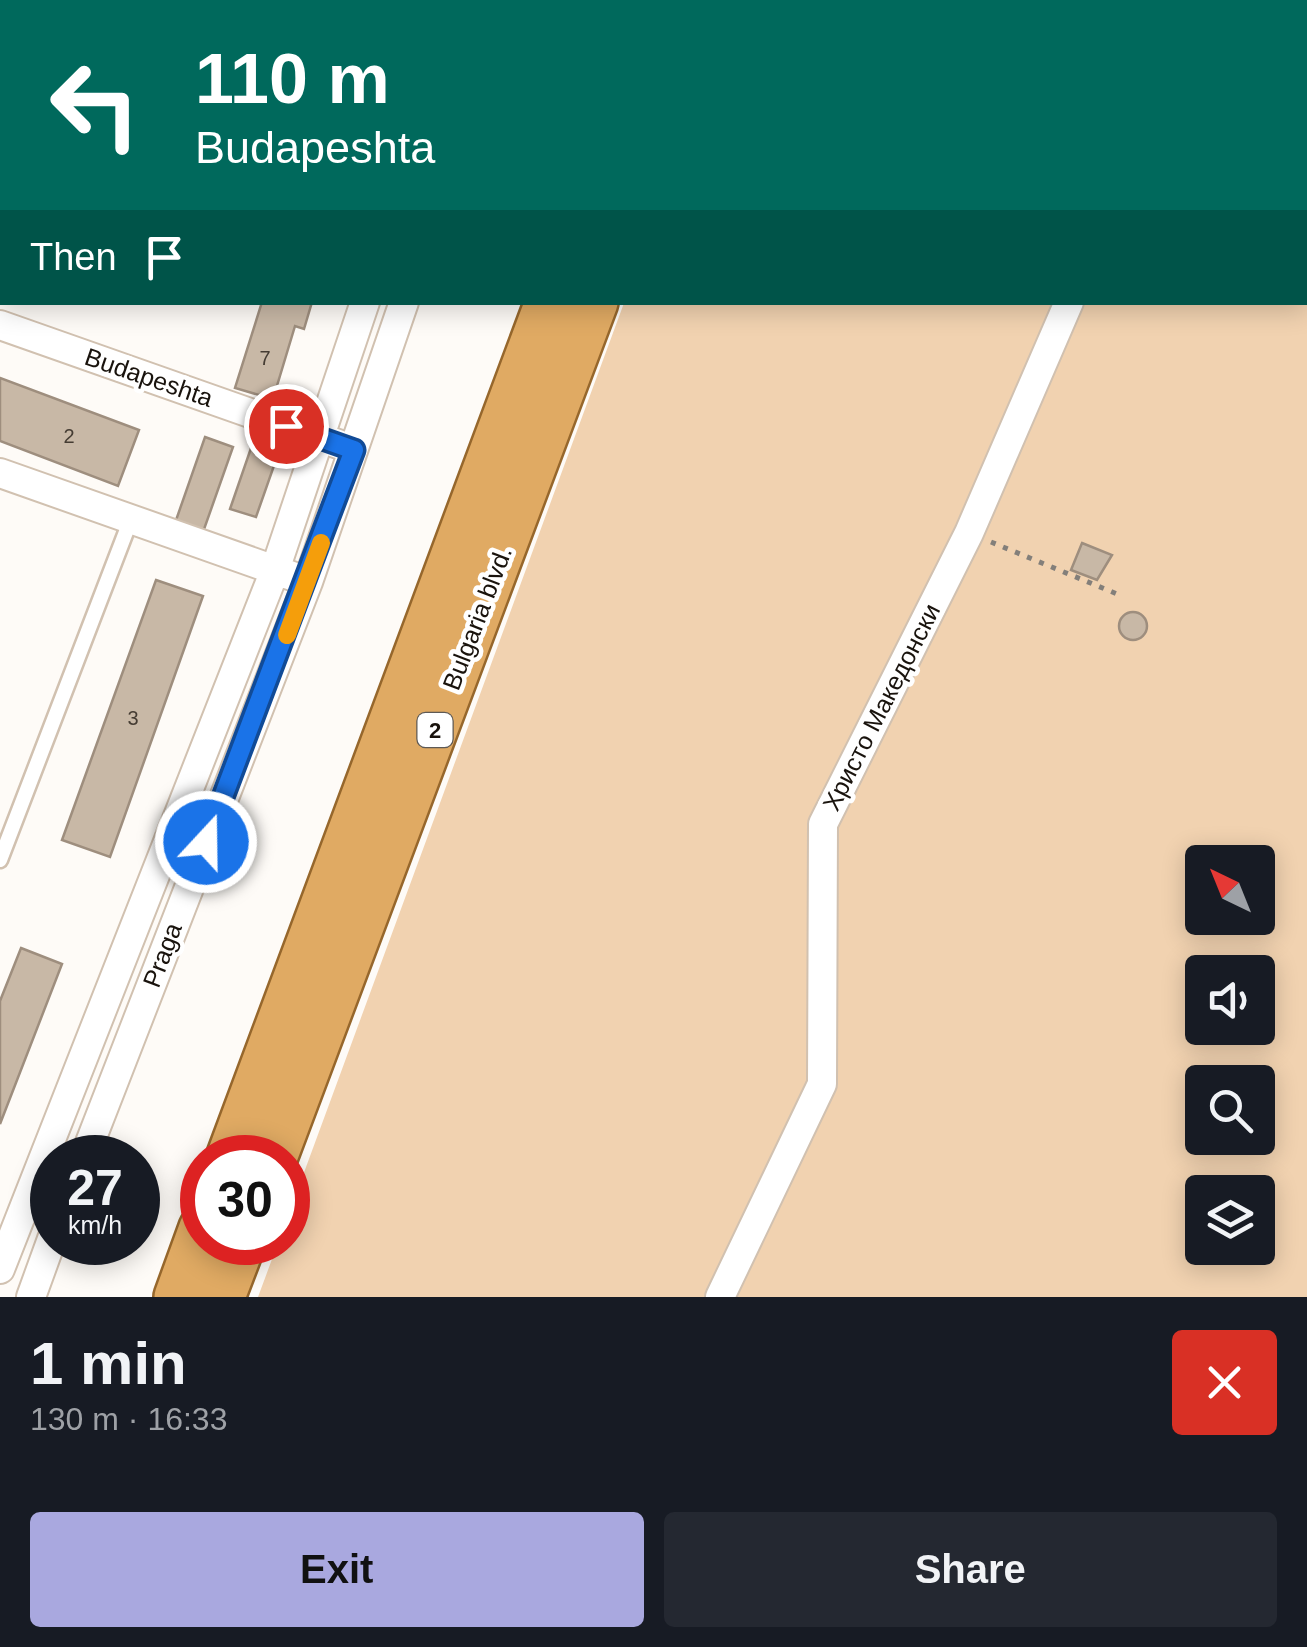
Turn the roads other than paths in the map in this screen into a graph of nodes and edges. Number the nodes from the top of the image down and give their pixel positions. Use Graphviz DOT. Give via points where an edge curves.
graph roads {
  1 [pos="364,305"];
  2 [pos="403,305"];
  3 [pos="547,305"];
  4 [pos="594,305"];
  5 [pos="1069,305"];
  6 [pos="0,324"];
  7 [pos="322,438"];
  8 [pos="354,450"];
  9 [pos="0,473"];
  10 [pos="131,519"];
  11 [pos="275,570"];
  12 [pos="308,582"];
  13 [pos="0,860"];
  14 [pos="93,1135"];
  15 [pos="238,1135"];
  16 [pos="283,1135"];
  17 [pos="42,1265"];
  18 [pos="188,1265"];
  19 [pos="234,1265"];
  20 [pos="0,1269"];
  21 [pos="30,1297"];
  22 [pos="176,1297"];
  23 [pos="222,1297"];
  24 [pos="720,1297"];
  1 -- 7 [label="street"];
  2 -- 8 [label="street, Praga"];
  3 -- 15 [label="highway, Bulgaria blvd. / 2"];
  4 -- 16 [label="highway, Bulgaria blvd. / 2"];
  5 -- 24 [label="street, Христо Македонски" via="970,533 823,824 822,1084"];
  6 -- 7 [label="street, Budapeshta"];
  7 -- 8 [label="street, Budapeshta"];
  7 -- 11 [label="street"];
  8 -- 12 [label="street, Praga"];
  9 -- 10 [label="street"];
  10 -- 11 [label="street"];
  10 -- 13 [label="lane"];
  11 -- 12 [label="street"];
  11 -- 20 [label="street"];
  12 -- 14 [label="street, Praga"];
  17 -- 21 [label="street"];
  18 -- 22 [label="highway"];
  19 -- 23 [label="highway"];
}
